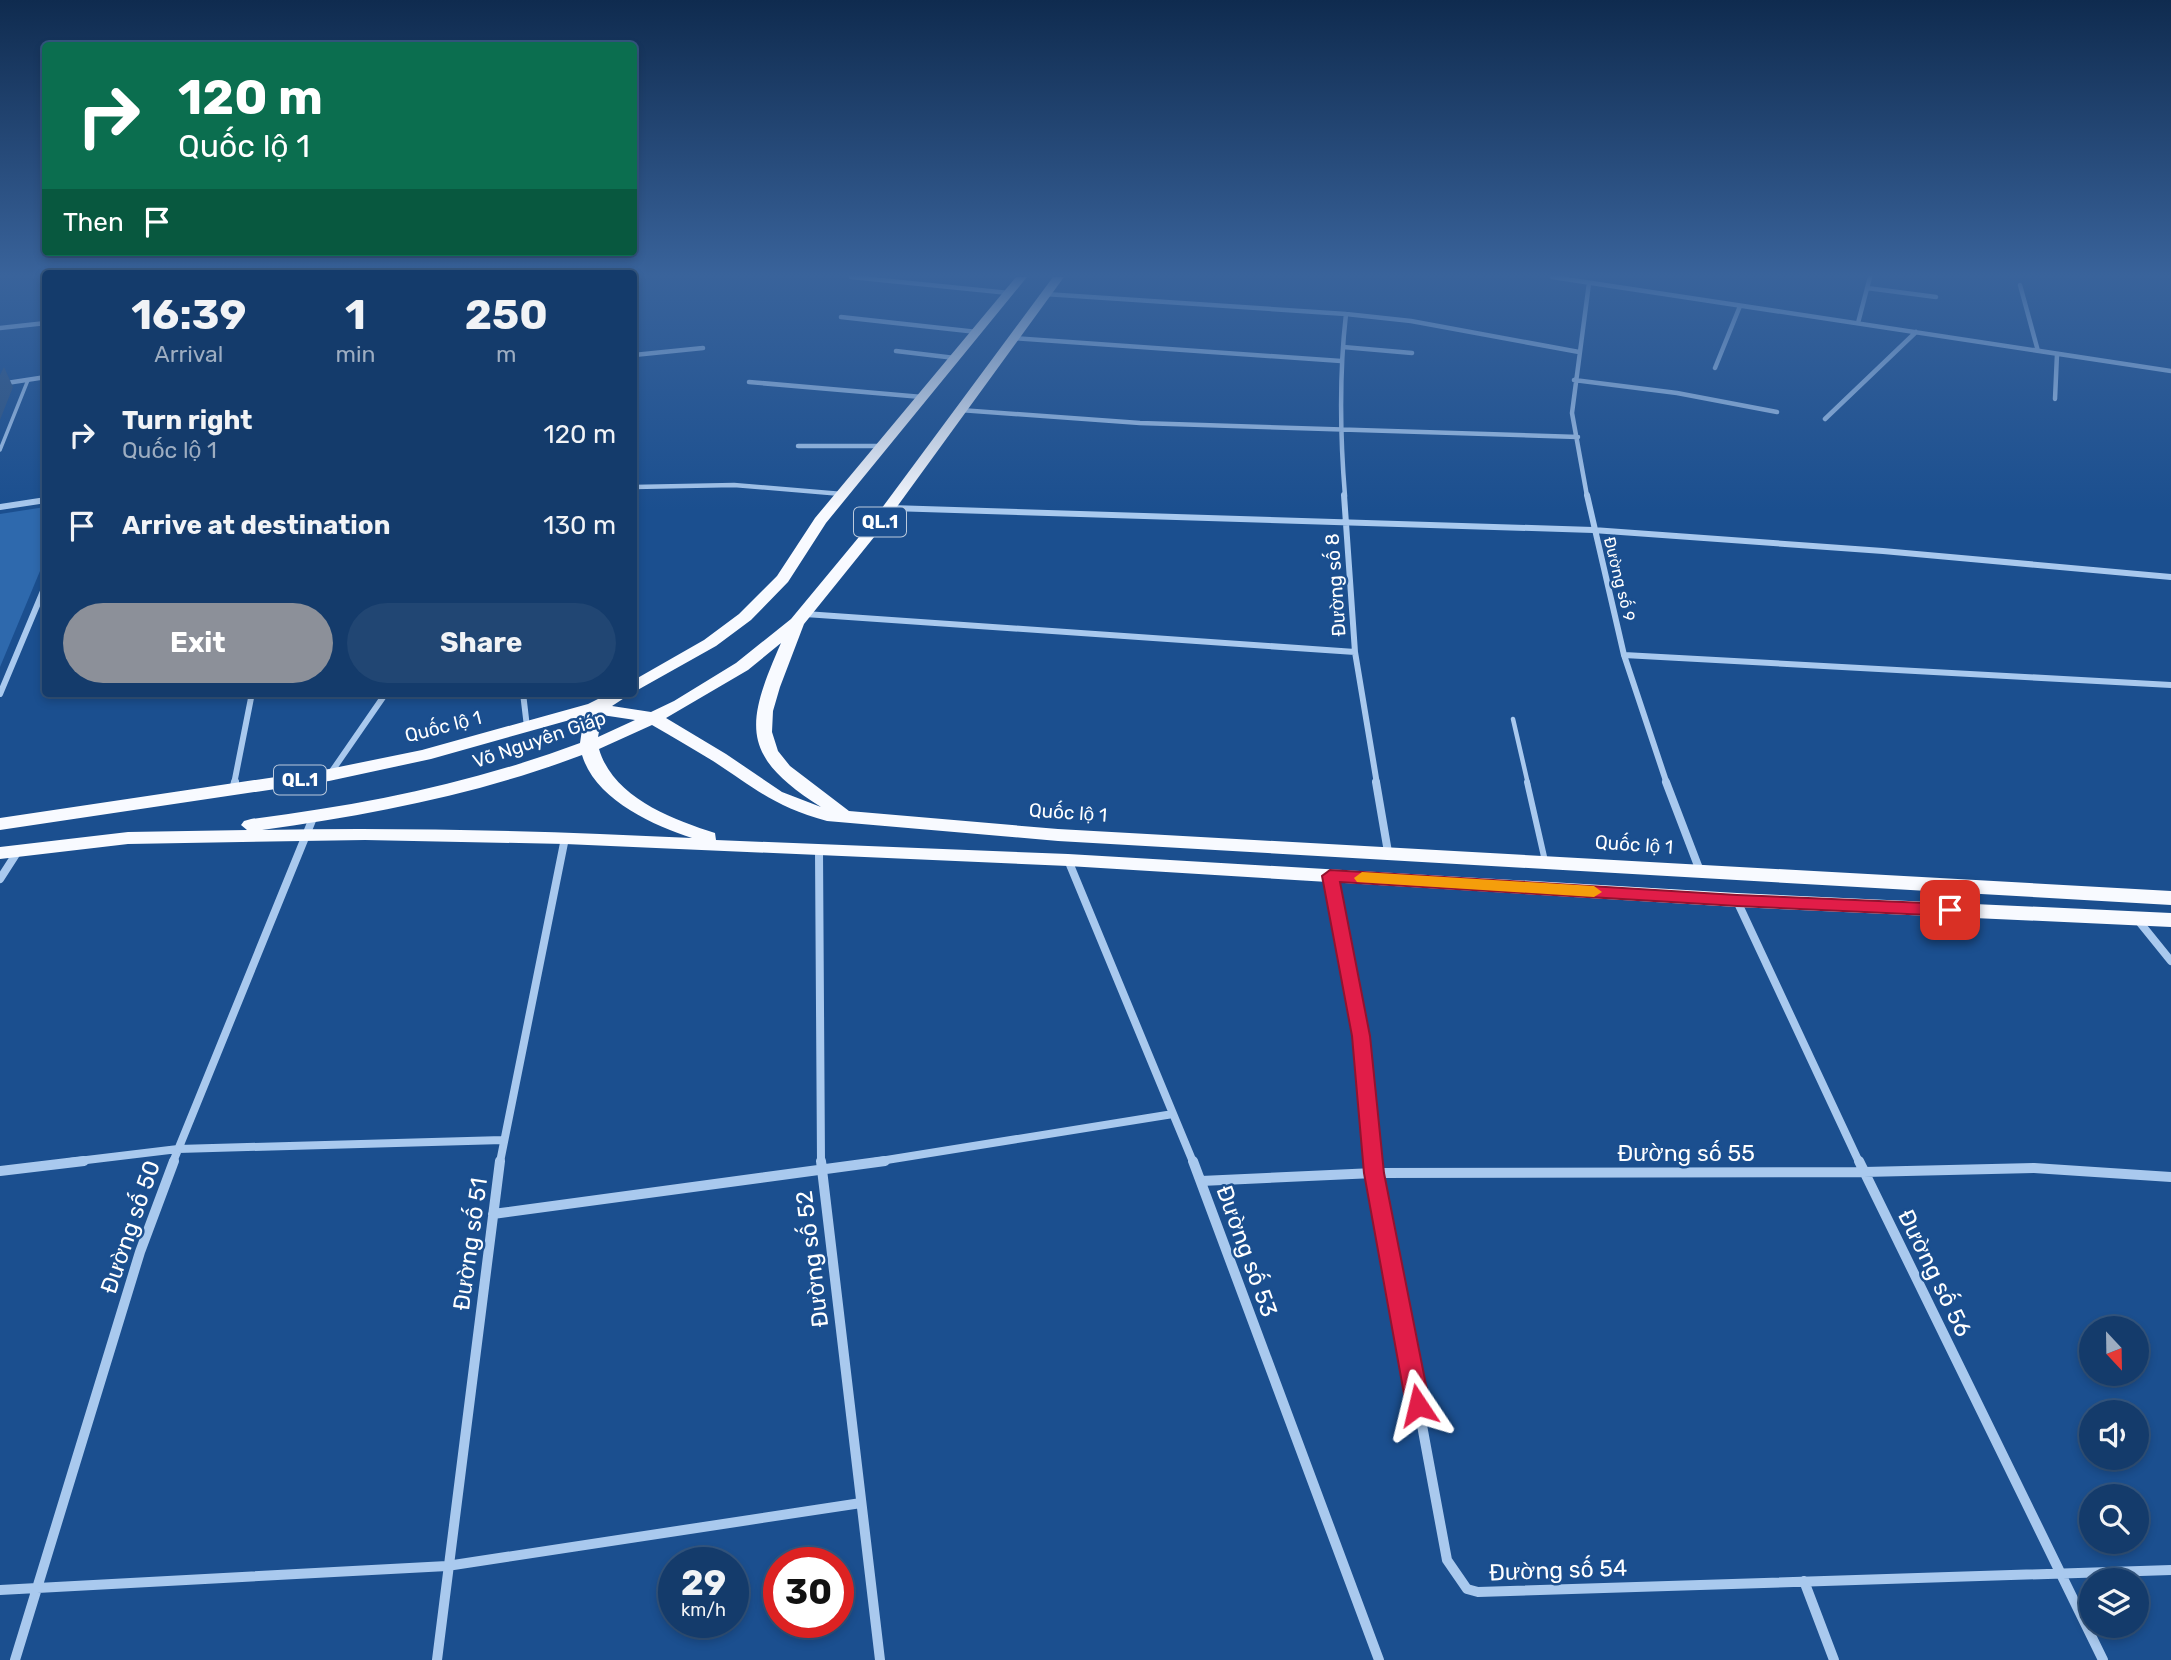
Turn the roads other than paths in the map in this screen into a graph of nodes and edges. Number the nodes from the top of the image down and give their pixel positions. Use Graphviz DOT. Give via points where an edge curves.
graph roads {
  1 [pos="925,354"];
  2 [pos="958,354"];
  3 [pos="1001,354"];
  4 [pos="1248,354"];
  5 [pos="1342,354"];
  6 [pos="1579,354"];
  7 [pos="1720,354"];
  8 [pos="1893,354"];
  9 [pos="2057,354"];
  10 [pos="2060,354"];
  11 [pos="955,358"];
  12 [pos="1341,361"];
  13 [pos="1714,368"];
  14 [pos="2171,371"];
  15 [pos="42,378"];
  16 [pos="28,380"];
  17 [pos="1574,380"];
  18 [pos="749,382"];
  19 [pos="0,384"];
  20 [pos="922,397"];
  21 [pos="2055,399"];
  22 [pos="959,410"];
  23 [pos="1777,412"];
  24 [pos="1825,419"];
  25 [pos="1340,428"];
  26 [pos="1578,437"];
  27 [pos="798,446"];
  28 [pos="881,446"];
  29 [pos="0,450"];
  30 [pos="637,487"];
  31 [pos="842,494"];
  32 [pos="42,501"];
  33 [pos="0,507"];
  34 [pos="891,508"];
  35 [pos="1346,522"];
  36 [pos="1593,530"];
  37 [pos="2171,577"];
  38 [pos="42,594"];
  39 [pos="801,618"];
  40 [pos="1355,652"];
  41 [pos="1624,655"];
  42 [pos="637,685"];
  43 [pos="2171,685"];
  44 [pos="0,694"];
  45 [pos="251,697"];
  46 [pos="383,697"];
  47 [pos="523,697"];
  48 [pos="615,697"];
  49 [pos="594,708"];
  50 [pos="653,718"];
  51 [pos="1513,719"];
  52 [pos="527,727"];
  53 [pos="589,746"];
  54 [pos="329,775"];
  55 [pos="233,790"];
  56 [pos="853,818"];
  57 [pos="0,824"];
  58 [pos="310,827"];
  59 [pos="565,838"];
  60 [pos="741,847"];
  61 [pos="819,851"];
  62 [pos="9,852"];
  63 [pos="1388,852"];
  64 [pos="1068,860"];
  65 [pos="1545,861"];
  66 [pos="1700,871"];
  67 [pos="1330,876"];
  68 [pos="0,878"];
  69 [pos="2171,898"];
  70 [pos="1737,900"];
  71 [pos="2137,918"];
  72 [pos="2171,920"];
  73 [pos="2171,961"];
  74 [pos="1173,1115"];
  75 [pos="503,1140"];
  76 [pos="178,1149"];
  77 [pos="0,1171"];
  78 [pos="821,1171"];
  79 [pos="1864,1172"];
  80 [pos="1374,1173"];
  81 [pos="2171,1177"];
  82 [pos="1201,1181"];
  83 [pos="493,1214"];
  84 [pos="861,1503"];
  85 [pos="447,1566"];
  86 [pos="2171,1570"];
  87 [pos="2061,1573"];
  88 [pos="1804,1581"];
  89 [pos="38,1586"];
  90 [pos="0,1590"];
  91 [pos="15,1660"];
  92 [pos="437,1660"];
  93 [pos="880,1660"];
  94 [pos="1379,1660"];
  95 [pos="1834,1660"];
  96 [pos="2103,1660"];
  1 -- 11 [label="street"];
  2 -- 11 [label="highway, QL.1"];
  3 -- 22 [label="highway, Võ Nguyên Giáp / QL.1"];
  4 -- 12 [label="street"];
  5 -- 12 [label="street, Đường số 8"];
  6 -- 17 [label="street, Đường số 9"];
  7 -- 13 [label="street"];
  8 -- 24 [label="street"];
  9 -- 21 [label="street"];
  10 -- 14 [label="street"];
  11 -- 20 [label="highway, QL.1"];
  12 -- 25 [label="street, Đường số 8"];
  15 -- 16 [label="street"];
  16 -- 19 [label="street"];
  16 -- 29 [label="lane"];
  17 -- 23 [label="street"];
  17 -- 26 [label="street, Đường số 9" via="1572,413"];
  18 -- 20 [label="street"];
  20 -- 28 [label="highway, QL.1"];
  22 -- 25 [label="street" via="1140,423"];
  22 -- 34 [label="highway, Võ Nguyên Giáp / QL.1"];
  25 -- 26 [label="street"];
  25 -- 35 [label="street, Đường số 8"];
  26 -- 36 [label="street, Đường số 9"];
  27 -- 28 [label="street"];
  28 -- 31 [label="highway, QL.1"];
  30 -- 31 [label="street" via="734,485"];
  31 -- 42 [label="highway, QL.1" via="783,579 745,617"];
  32 -- 33 [label="street"];
  34 -- 35 [label="street"];
  34 -- 39 [label="highway, Võ Nguyên Giáp / QL.1"];
  35 -- 36 [label="street"];
  35 -- 40 [label="street, Đường số 8"];
  36 -- 37 [label="street"];
  36 -- 41 [label="street, Đường số 9"];
  38 -- 44 [label="street"];
  39 -- 40 [label="street"];
  39 -- 50 [label="highway, Võ Nguyên Giáp / QL.1" via="758,655"];
  39 -- 56 [label="highway" via="769,690 762,719 763,741 778,766 807,792"];
  40 -- 63 [label="street, Đường số 8"];
  41 -- 43 [label="street"];
  41 -- 66 [label="street, Đường số 9"];
  45 -- 55 [label="street"];
  46 -- 54 [label="street"];
  47 -- 52 [label="street"];
  48 -- 49 [label="highway, Võ Nguyên Giáp / QL.1"];
  49 -- 50 [label="highway, Quốc lộ 1 / QL.1"];
  49 -- 52 [label="highway, Quốc lộ 1 / QL.1"];
  49 -- 53 [label="highway"];
  50 -- 53 [label="highway, Võ Nguyên Giáp / QL.1"];
  50 -- 56 [label="highway, Quốc lộ 1 / QL.1" via="787,801 827,815"];
  51 -- 65 [label="lane"];
  52 -- 54 [label="highway, Quốc lộ 1 / QL.1"];
  53 -- 58 [label="highway, Võ Nguyên Giáp / QL.1" via="482,782"];
  53 -- 60 [label="highway" via="597,769 627,801 681,829"];
  54 -- 55 [label="highway, Quốc lộ 1 / QL.1"];
  55 -- 57 [label="highway, Quốc lộ 1 / QL.1"];
  56 -- 63 [label="highway, Quốc lộ 1 / QL.1" via="1058,835"];
  58 -- 59 [label="highway, QL.1"];
  58 -- 62 [label="highway, QL.1" via="128,838"];
  58 -- 76 [label="street, Đường số 50"];
  59 -- 60 [label="highway, QL.1"];
  59 -- 75 [label="street, Đường số 51"];
  60 -- 61 [label="highway, QL.1"];
  61 -- 64 [label="highway, QL.1"];
  61 -- 78 [label="street, Đường số 52"];
  62 -- 68 [label="street"];
  63 -- 65 [label="highway, Quốc lộ 1 / QL.1"];
  64 -- 67 [label="highway, QL.1"];
  64 -- 74 [label="street, Đường số 53"];
  65 -- 66 [label="highway, Quốc lộ 1 / QL.1"];
  66 -- 69 [label="highway, Quốc lộ 1 / QL.1"];
  67 -- 70 [label="highway, QL.1"];
  67 -- 80 [label="street, Đường số 54" via="1361,1036"];
  70 -- 71 [label="highway, QL.1"];
  70 -- 79 [label="street, Đường số 56"];
  71 -- 72 [label="highway, QL.1"];
  71 -- 73 [label="street"];
  74 -- 78 [label="street"];
  74 -- 82 [label="street, Đường số 53"];
  75 -- 76 [label="street"];
  75 -- 83 [label="street, Đường số 51"];
  76 -- 77 [label="street"];
  76 -- 89 [label="street, Đường số 50" via="140,1252"];
  78 -- 83 [label="street"];
  78 -- 84 [label="street, Đường số 52"];
  79 -- 80 [label="street, Đường số 55"];
  79 -- 81 [label="street, Đường số 55" via="2034,1168"];
  79 -- 87 [label="street, Đường số 56"];
  80 -- 82 [label="street, Đường số 55"];
  80 -- 88 [label="street, Đường số 54" via="1447,1560 1467,1589"];
  82 -- 94 [label="street, Đường số 53"];
  83 -- 85 [label="street, Đường số 51"];
  84 -- 85 [label="street"];
  84 -- 93 [label="street, Đường số 52"];
  85 -- 89 [label="street"];
  85 -- 92 [label="street, Đường số 51"];
  86 -- 87 [label="street, Đường số 54"];
  87 -- 88 [label="street, Đường số 54"];
  87 -- 96 [label="street, Đường số 56"];
  88 -- 95 [label="street"];
  89 -- 90 [label="street"];
  89 -- 91 [label="street, Đường số 50"];
}
